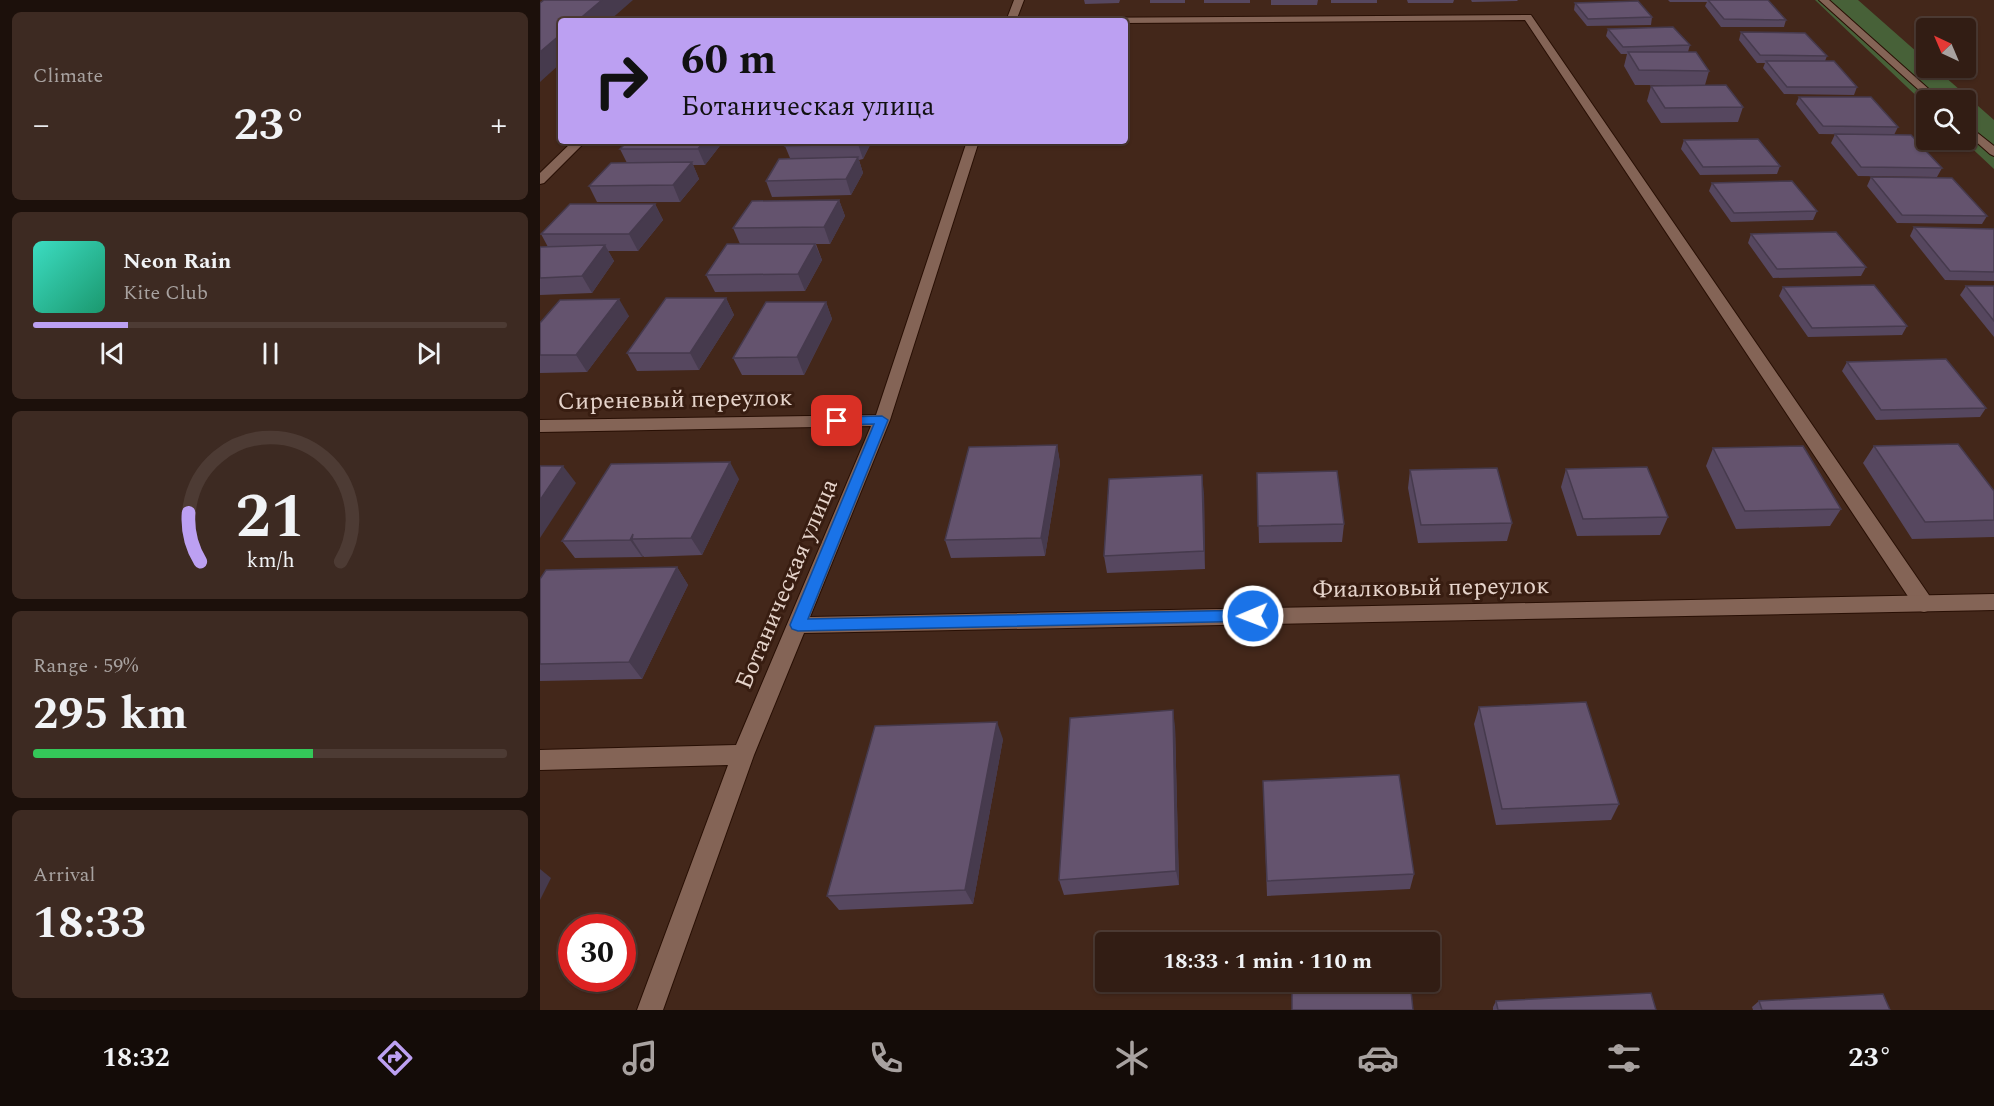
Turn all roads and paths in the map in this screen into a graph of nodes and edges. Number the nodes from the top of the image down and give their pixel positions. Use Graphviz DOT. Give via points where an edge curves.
graph roads {
  1 [pos="1019,0"];
  2 [pos="1824,0"];
  3 [pos="1012,18"];
  4 [pos="1128,20"];
  5 [pos="1925,90"];
  6 [pos="1976,136"];
  7 [pos="576,144"];
  8 [pos="972,144"];
  9 [pos="1994,152"];
  10 [pos="546,169"];
  11 [pos="540,180"];
  12 [pos="882,420"];
  13 [pos="540,426"];
  14 [pos="1994,603"];
  15 [pos="1924,604"];
  16 [pos="798,625"];
  17 [pos="743,755"];
  18 [pos="540,759"];
  19 [pos="650,1010"];
  1 -- 3 [label="street"];
  2 -- 5 [label="street"];
  4 -- 15 [label="street" via="1528,17"];
  6 -- 9 [label="street"];
  7 -- 10 [label="street"];
  8 -- 12 [label="street, Ботаническая улица"];
  10 -- 11 [label="street"];
  12 -- 13 [label="street, Сиреневый переулок"];
  12 -- 16 [label="street, Ботаническая улица"];
  14 -- 15 [label="street, Фиалковый переулок"];
  15 -- 16 [label="street, Фиалковый переулок"];
  16 -- 17 [label="street, Ботаническая улица"];
  17 -- 18 [label="street"];
  17 -- 19 [label="street, Ботаническая улица"];
}
